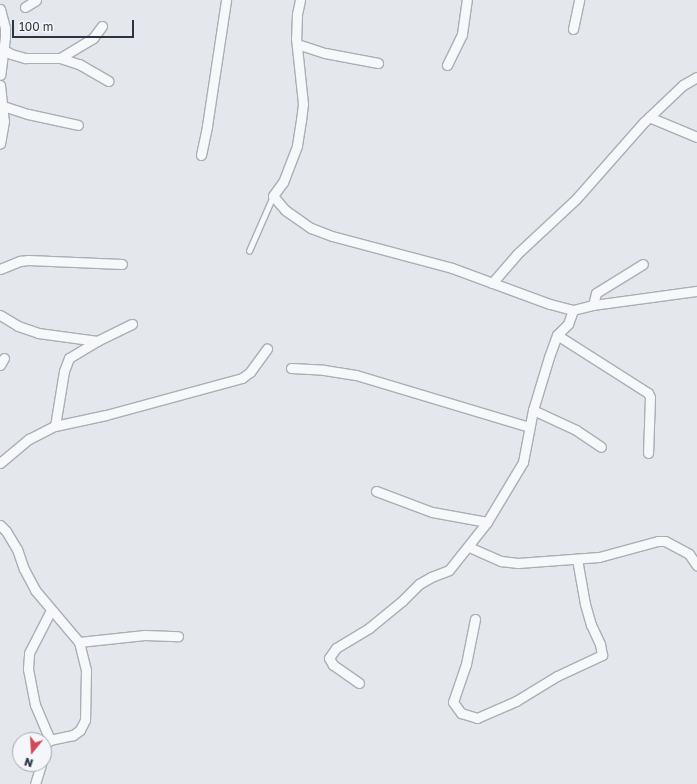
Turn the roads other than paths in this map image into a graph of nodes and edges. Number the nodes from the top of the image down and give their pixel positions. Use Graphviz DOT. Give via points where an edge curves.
graph roads {
  1 [pos="36,0"];
  2 [pos="226,0"];
  3 [pos="300,0"];
  4 [pos="467,0"];
  5 [pos="579,0"];
  6 [pos="25,7"];
  7 [pos="0,9"];
  8 [pos="102,26"];
  9 [pos="573,29"];
  10 [pos="297,44"];
  11 [pos="3,49"];
  12 [pos="60,58"];
  13 [pos="378,63"];
  14 [pos="447,65"];
  15 [pos="0,75"];
  16 [pos="697,77"];
  17 [pos="108,81"];
  18 [pos="0,85"];
  19 [pos="1,105"];
  20 [pos="649,117"];
  21 [pos="78,125"];
  22 [pos="697,137"];
  23 [pos="0,144"];
  24 [pos="201,155"];
  25 [pos="273,196"];
  26 [pos="249,251"];
  27 [pos="122,264"];
  28 [pos="643,264"];
  29 [pos="0,269"];
  30 [pos="492,283"];
  31 [pos="697,291"];
  32 [pos="593,305"];
  33 [pos="573,310"];
  34 [pos="0,315"];
  35 [pos="132,324"];
  36 [pos="557,335"];
  37 [pos="97,341"];
  38 [pos="267,349"];
  39 [pos="291,368"];
  40 [pos="533,410"];
  41 [pos="55,426"];
  42 [pos="529,427"];
  43 [pos="601,447"];
  44 [pos="648,453"];
  45 [pos="0,463"];
  46 [pos="376,491"];
  47 [pos="487,522"];
  48 [pos="2,529"];
  49 [pos="469,547"];
  50 [pos="577,559"];
  51 [pos="697,566"];
  52 [pos="51,610"];
  53 [pos="475,619"];
  54 [pos="178,636"];
  55 [pos="79,642"];
  56 [pos="359,683"];
  57 [pos="47,732"];
  58 [pos="52,740"];
  59 [pos="38,772"];
  60 [pos="35,784"];
  1 -- 6 [label="street"];
  2 -- 24 [label="street"];
  3 -- 10 [label="street" via="297,14"];
  4 -- 14 [label="street" via="462,34"];
  5 -- 9 [label="street"];
  7 -- 11 [label="street" via="4,28"];
  8 -- 12 [label="street" via="93,38"];
  10 -- 13 [label="street" via="325,53"];
  10 -- 25 [label="street" via="303,104 297,146 283,182"];
  11 -- 12 [label="street" via="24,58"];
  11 -- 15 [label="street"];
  12 -- 17 [label="street" via="79,64"];
  16 -- 20 [label="street" via="683,85"];
  18 -- 19 [label="street"];
  19 -- 21 [label="street"];
  19 -- 23 [label="street" via="4,121"];
  20 -- 22 [label="street"];
  20 -- 30 [label="street" via="576,199 521,250"];
  25 -- 26 [label="lane"];
  25 -- 30 [label="street" via="284,210 311,228 445,266"];
  27 -- 29 [label="street" via="28,260"];
  28 -- 32 [label="street" via="596,293"];
  30 -- 33 [label="street"];
  31 -- 32 [label="street"];
  32 -- 33 [label="street"];
  33 -- 36 [label="street" via="568,324"];
  34 -- 37 [label="street" via="18,326 38,333"];
  35 -- 37 [label="street"];
  36 -- 40 [label="street"];
  36 -- 44 [label="street" via="648,393"];
  37 -- 41 [label="street" via="69,358 64,371"];
  38 -- 41 [label="street" via="250,372 233,382"];
  39 -- 42 [label="street" via="356,375"];
  40 -- 42 [label="street"];
  40 -- 43 [label="street" via="576,430"];
  41 -- 45 [label="street" via="29,439"];
  42 -- 47 [label="street" via="523,462"];
  46 -- 47 [label="street" via="432,512"];
  47 -- 49 [label="street"];
  48 -- 52 [label="street" via="17,549 35,590"];
  49 -- 50 [label="street" via="507,562"];
  49 -- 56 [label="street" via="447,572 419,584 369,628 336,648 330,658 333,665"];
  50 -- 51 [label="street" via="617,553 664,541 689,554"];
  50 -- 53 [label="street" via="584,604 602,655 557,676 516,701 477,718 461,713 453,702 466,664"];
  52 -- 55 [label="street"];
  52 -- 57 [label="street" via="29,653 28,669 35,705"];
  54 -- 55 [label="street" via="145,635"];
  55 -- 58 [label="street" via="86,670 85,720 80,730 73,735"];
  59 -- 60 [label="street"];
}
